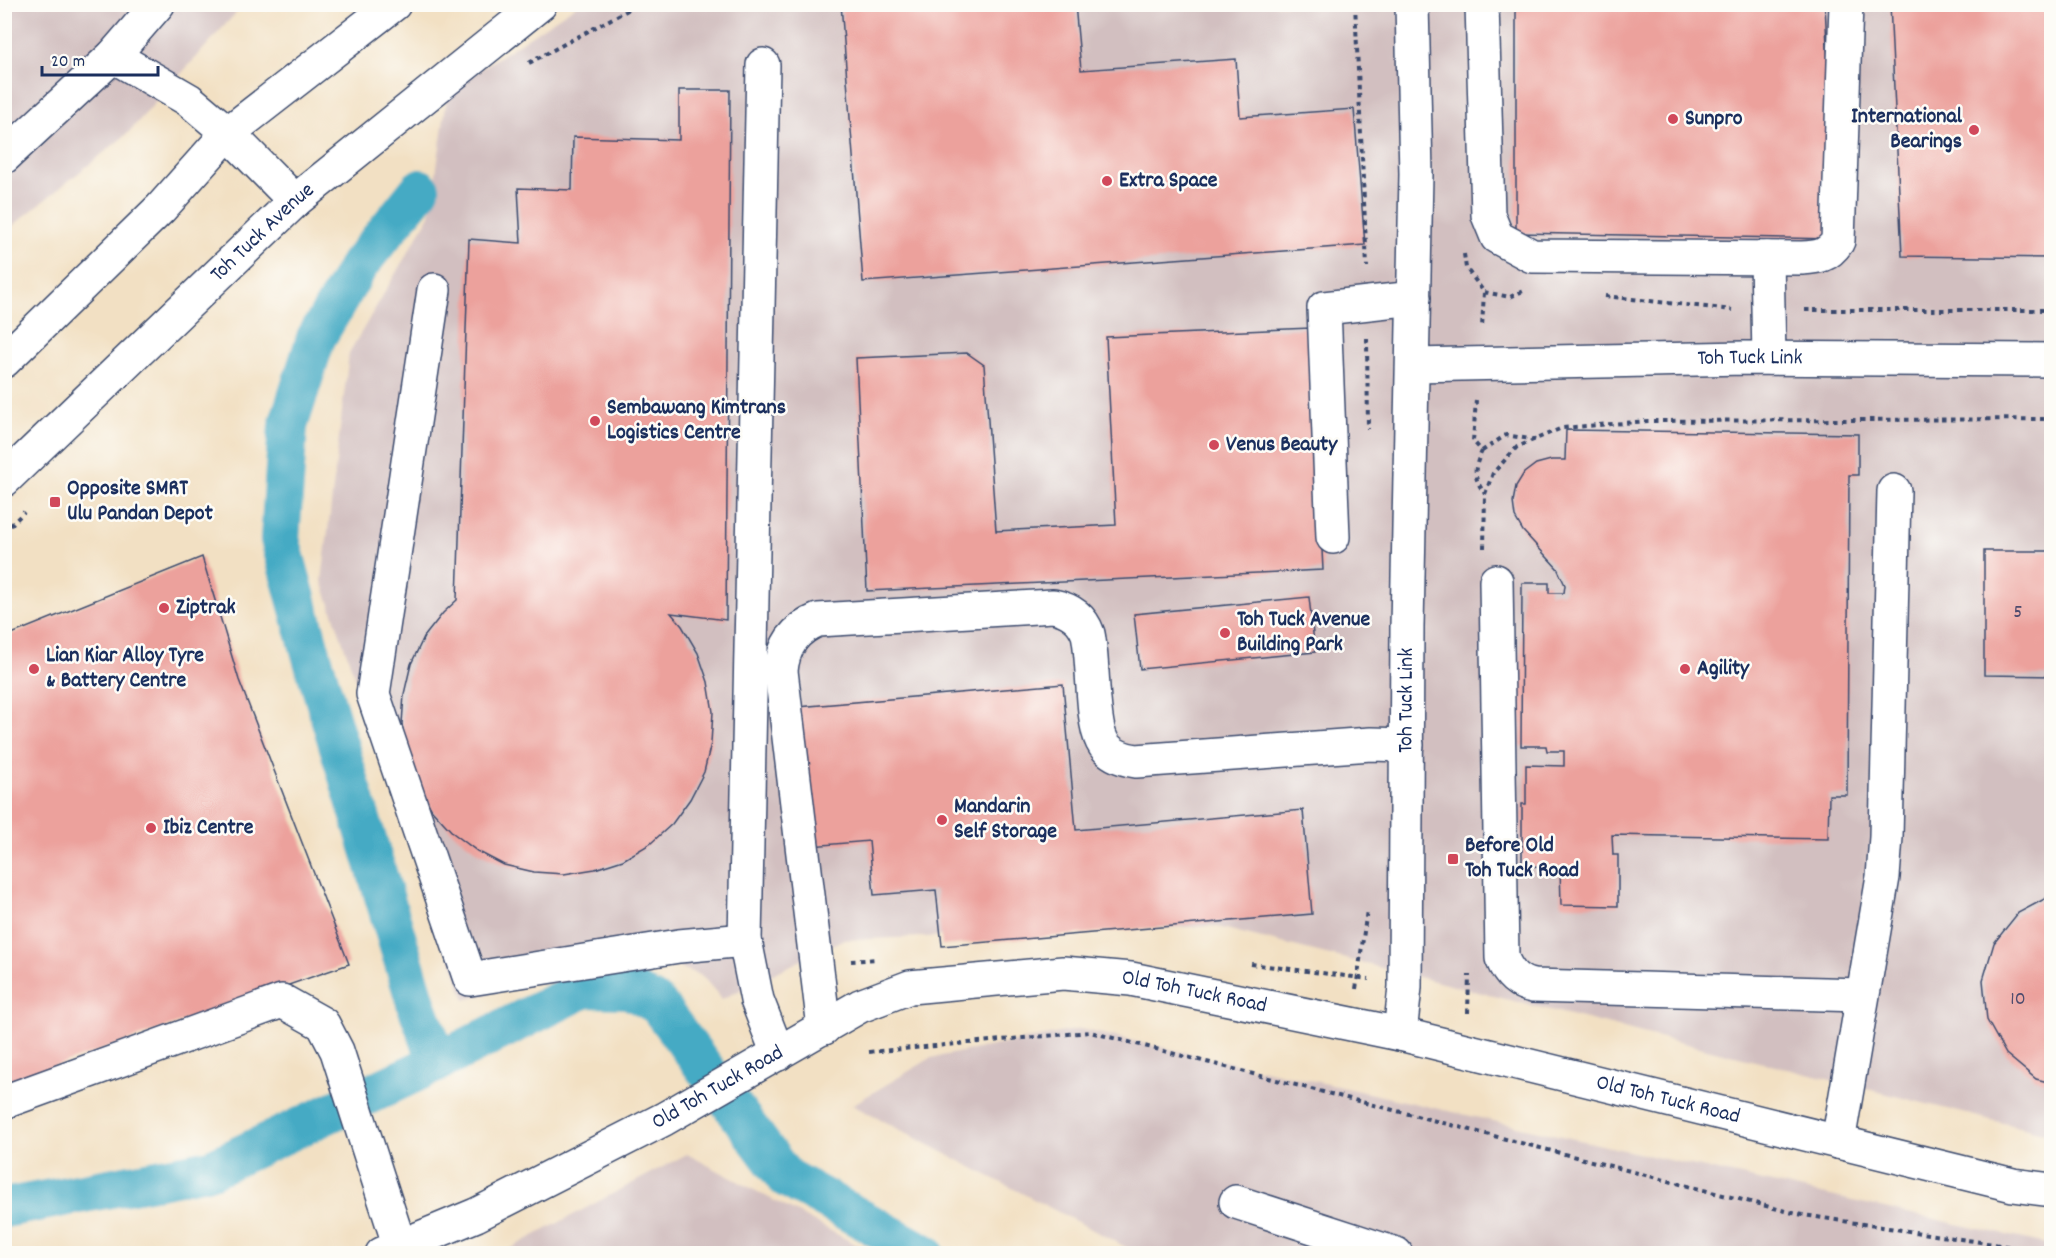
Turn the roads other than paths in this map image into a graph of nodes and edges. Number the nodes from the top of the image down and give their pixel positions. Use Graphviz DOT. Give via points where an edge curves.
graph roads {
  1 [pos="158,4"];
  2 [pos="394,4"];
  3 [pos="540,4"];
  4 [pos="1412,4"];
  5 [pos="1482,4"];
  6 [pos="1846,4"];
  7 [pos="113,56"];
  8 [pos="763,65"];
  9 [pos="228,133"];
  10 [pos="4,157"];
  11 [pos="295,201"];
  12 [pos="1767,258"];
  13 [pos="434,290"];
  14 [pos="1414,298"];
  15 [pos="1769,358"];
  16 [pos="2052,360"];
  17 [pos="4,361"];
  18 [pos="1414,365"];
  19 [pos="4,480"];
  20 [pos="1894,491"];
  21 [pos="1333,537"];
  22 [pos="1496,581"];
  23 [pos="1407,745"];
  24 [pos="745,940"];
  25 [pos="1861,995"];
  26 [pos="824,1028"];
  27 [pos="1400,1034"];
  28 [pos="778,1054"];
  29 [pos="4,1102"];
  30 [pos="1838,1142"];
  31 [pos="2052,1190"];
  32 [pos="1236,1202"];
  33 [pos="391,1250"];
  34 [pos="1396,1254"];
  1 -- 7 [label="street"];
  2 -- 9 [label="street"];
  3 -- 11 [label="street, Toh Tuck Avenue"];
  4 -- 14 [label="street, Toh Tuck Link"];
  5 -- 12 [label="street" via="1488,215 1497,237 1532,256"];
  6 -- 12 [label="street" via="1838,241 1831,252 1819,257"];
  7 -- 9 [label="street" via="189,100"];
  7 -- 10 [label="street"];
  8 -- 24 [label="street"];
  9 -- 11 [label="street"];
  9 -- 17 [label="street" via="161,208"];
  11 -- 19 [label="street, Toh Tuck Avenue"];
  12 -- 15 [label="street"];
  13 -- 24 [label="street" via="373,694 471,979 678,946"];
  14 -- 18 [label="street, Toh Tuck Link"];
  14 -- 21 [label="street" via="1324,308"];
  15 -- 16 [label="street, Toh Tuck Link"];
  15 -- 18 [label="street, Toh Tuck Link"];
  18 -- 23 [label="street, Toh Tuck Link"];
  20 -- 25 [label="street" via="1886,837"];
  22 -- 25 [label="street" via="1503,958 1512,975 1533,986"];
  23 -- 26 [label="street" via="1125,759 1116,756 1102,741 1088,634 1082,621 1065,609 1041,607 810,623 786,647 782,671"];
  23 -- 27 [label="street, Toh Tuck Link" via="1405,987"];
  24 -- 28 [label="street" via="757,1000"];
  25 -- 30 [label="street"];
  26 -- 27 [label="street, Old Toh Tuck Road" via="860,1006 910,987 1063,973 1131,979"];
  26 -- 28 [label="street, Old Toh Tuck Road"];
  27 -- 30 [label="street, Old Toh Tuck Road"];
  28 -- 33 [label="street, Old Toh Tuck Road" via="664,1119 476,1215"];
  29 -- 33 [label="street" via="282,1001 323,1024 336,1051 370,1157"];
  30 -- 31 [label="street, Old Toh Tuck Road" via="2013,1185"];
  32 -- 34 [label="street"];
}
